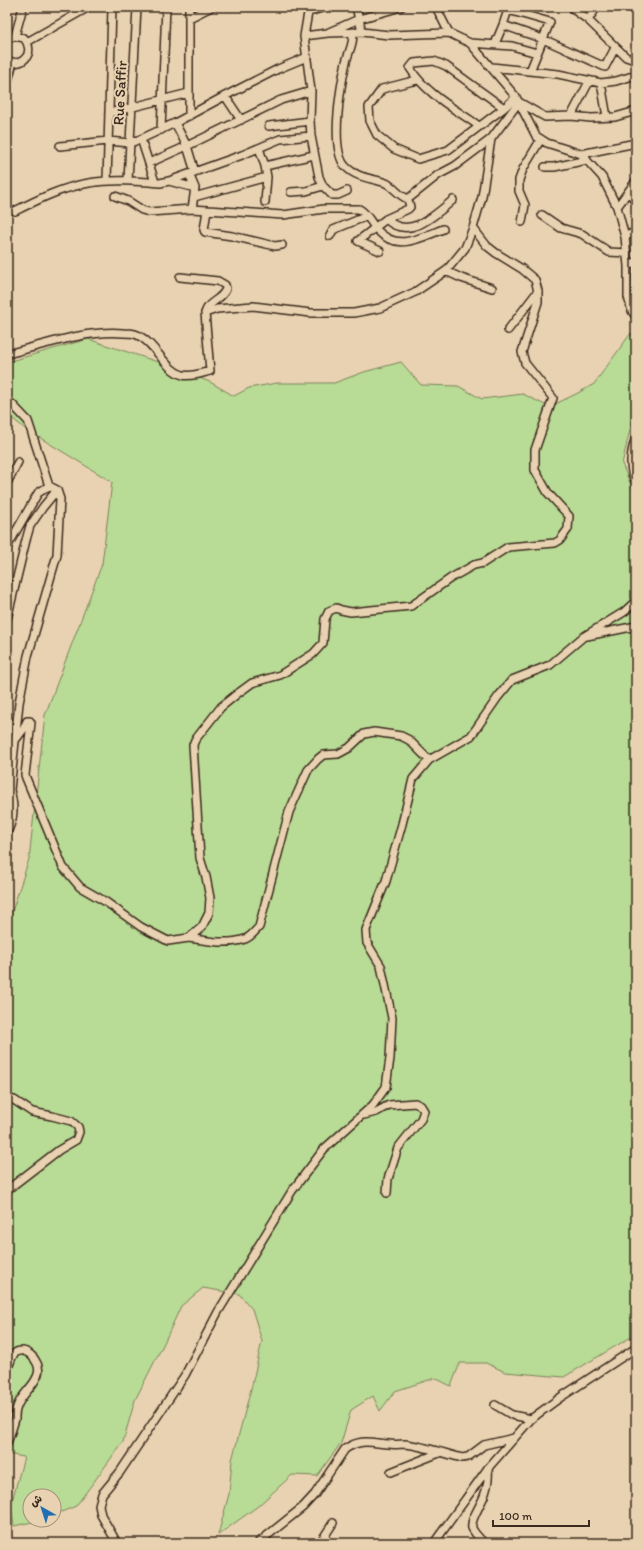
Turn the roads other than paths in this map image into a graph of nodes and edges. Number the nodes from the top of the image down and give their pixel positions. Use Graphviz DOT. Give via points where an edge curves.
graph roads {
  1 [pos="23,7"];
  2 [pos="89,7"];
  3 [pos="112,7"];
  4 [pos="137,7"];
  5 [pos="166,7"];
  6 [pos="189,7"];
  7 [pos="210,7"];
  8 [pos="324,7"];
  9 [pos="356,7"];
  10 [pos="401,7"];
  11 [pos="436,7"];
  12 [pos="572,7"];
  13 [pos="597,7"];
  14 [pos="392,8"];
  15 [pos="508,8"];
  16 [pos="309,10"];
  17 [pos="189,18"];
  18 [pos="359,19"];
  19 [pos="588,20"];
  20 [pos="503,25"];
  21 [pos="353,32"];
  22 [pos="362,32"];
  23 [pos="328,33"];
  24 [pos="449,33"];
  25 [pos="15,36"];
  26 [pos="304,36"];
  27 [pos="7,39"];
  28 [pos="544,39"];
  29 [pos="27,42"];
  30 [pos="470,43"];
  31 [pos="495,44"];
  32 [pos="615,48"];
  33 [pos="537,53"];
  34 [pos="307,57"];
  35 [pos="636,58"];
  36 [pos="10,61"];
  37 [pos="492,67"];
  38 [pos="530,71"];
  39 [pos="636,75"];
  40 [pos="417,80"];
  41 [pos="589,82"];
  42 [pos="601,83"];
  43 [pos="7,85"];
  44 [pos="311,91"];
  45 [pos="189,93"];
  46 [pos="225,96"];
  47 [pos="162,99"];
  48 [pos="518,99"];
  49 [pos="132,107"];
  50 [pos="504,108"];
  51 [pos="636,111"];
  52 [pos="109,113"];
  53 [pos="189,116"];
  54 [pos="571,116"];
  55 [pos="607,117"];
  56 [pos="241,120"];
  57 [pos="310,121"];
  58 [pos="176,123"];
  59 [pos="269,126"];
  60 [pos="479,126"];
  61 [pos="161,130"];
  62 [pos="311,136"];
  63 [pos="141,139"];
  64 [pos="491,139"];
  65 [pos="541,139"];
  66 [pos="108,141"];
  67 [pos="130,143"];
  68 [pos="636,143"];
  69 [pos="60,146"];
  70 [pos="187,146"];
  71 [pos="259,148"];
  72 [pos="581,154"];
  73 [pos="314,155"];
  74 [pos="587,160"];
  75 [pos="149,163"];
  76 [pos="265,166"];
  77 [pos="545,167"];
  78 [pos="192,173"];
  79 [pos="267,177"];
  80 [pos="107,181"];
  81 [pos="128,181"];
  82 [pos="169,181"];
  83 [pos="636,181"];
  84 [pos="155,182"];
  85 [pos="323,186"];
  86 [pos="195,188"];
  87 [pos="347,191"];
  88 [pos="291,192"];
  89 [pos="629,192"];
  90 [pos="115,196"];
  91 [pos="194,197"];
  92 [pos="408,199"];
  93 [pos="453,200"];
  94 [pos="265,202"];
  95 [pos="636,202"];
  96 [pos="617,206"];
  97 [pos="192,209"];
  98 [pos="207,210"];
  99 [pos="15,211"];
  100 [pos="542,215"];
  101 [pos="367,216"];
  102 [pos="386,219"];
  103 [pos="522,222"];
  104 [pos="374,227"];
  105 [pos="473,228"];
  106 [pos="443,229"];
  107 [pos="636,230"];
  108 [pos="330,236"];
  109 [pos="625,237"];
  110 [pos="282,245"];
  111 [pos="380,251"];
  112 [pos="627,253"];
  113 [pos="636,262"];
  114 [pos="628,266"];
  115 [pos="446,271"];
  116 [pos="180,277"];
  117 [pos="492,288"];
  118 [pos="538,291"];
  119 [pos="636,291"];
  120 [pos="628,297"];
  121 [pos="205,313"];
  122 [pos="636,317"];
  123 [pos="508,330"];
  124 [pos="7,354"];
  125 [pos="7,402"];
  126 [pos="636,438"];
  127 [pos="18,462"];
  128 [pos="636,482"];
  129 [pos="7,484"];
  130 [pos="49,486"];
  131 [pos="57,490"];
  132 [pos="7,547"];
  133 [pos="636,601"];
  134 [pos="7,619"];
  135 [pos="636,626"];
  136 [pos="583,637"];
  137 [pos="14,742"];
  138 [pos="429,760"];
  139 [pos="10,790"];
  140 [pos="7,801"];
  141 [pos="7,832"];
  142 [pos="189,938"];
  143 [pos="7,1098"];
  144 [pos="362,1116"];
  145 [pos="7,1190"];
  146 [pos="387,1193"];
  147 [pos="636,1348"];
  148 [pos="7,1371"];
  149 [pos="495,1405"];
  150 [pos="532,1419"];
  151 [pos="514,1438"];
  152 [pos="7,1443"];
  153 [pos="439,1453"];
  154 [pos="488,1468"];
  155 [pos="391,1472"];
  156 [pos="333,1523"];
  157 [pos="117,1543"];
  158 [pos="258,1543"];
  159 [pos="320,1543"];
  160 [pos="434,1543"];
  161 [pos="484,1543"];
  1 -- 25 [label="street"];
  2 -- 29 [label="street"];
  3 -- 52 [label="street"];
  4 -- 49 [label="street, Rue Saffir"];
  5 -- 47 [label="street"];
  6 -- 17 [label="street"];
  7 -- 17 [label="street"];
  8 -- 16 [label="street"];
  9 -- 18 [label="street"];
  10 -- 14 [label="street"];
  11 -- 24 [label="street"];
  12 -- 19 [label="street"];
  13 -- 19 [label="street"];
  14 -- 18 [label="street"];
  15 -- 20 [label="street"];
  15 -- 28 [label="street" via="550,22"];
  16 -- 26 [label="street"];
  17 -- 45 [label="street"];
  18 -- 22 [label="street"];
  18 -- 23 [label="street"];
  19 -- 32 [label="street"];
  20 -- 28 [label="street"];
  20 -- 31 [label="street"];
  21 -- 22 [label="street"];
  21 -- 23 [label="street"];
  21 -- 92 [label="street" via="354,41 348,52 342,84 337,142 340,157 346,167 362,177 386,184"];
  22 -- 24 [label="street" via="389,35"];
  23 -- 26 [label="street"];
  24 -- 30 [label="street"];
  25 -- 27 [label="street"];
  25 -- 29 [label="street" via="24,38"];
  26 -- 34 [label="street"];
  28 -- 32 [label="street" via="605,67"];
  28 -- 33 [label="street"];
  29 -- 36 [label="street" via="27,56 20,62"];
  30 -- 31 [label="street"];
  30 -- 37 [label="street"];
  31 -- 33 [label="street"];
  32 -- 35 [label="street" via="626,57"];
  33 -- 38 [label="street"];
  34 -- 44 [label="street"];
  34 -- 46 [label="street"];
  36 -- 43 [label="street"];
  37 -- 38 [label="street"];
  37 -- 48 [label="street"];
  38 -- 41 [label="street" via="558,74"];
  39 -- 42 [label="street"];
  40 -- 50 [label="street" via="410,68 414,63 434,61 446,66"];
  40 -- 60 [label="street"];
  40 -- 60 [label="street" via="382,89 369,107 370,121 376,135 394,149 418,159 431,156 448,150"];
  41 -- 42 [label="street"];
  41 -- 54 [label="street"];
  42 -- 55 [label="street"];
  44 -- 56 [label="street" via="281,100"];
  44 -- 57 [label="street"];
  45 -- 47 [label="street"];
  45 -- 53 [label="street"];
  46 -- 53 [label="street"];
  46 -- 56 [label="street"];
  47 -- 49 [label="street"];
  47 -- 61 [label="street"];
  48 -- 50 [label="street"];
  48 -- 54 [label="street" via="545,117"];
  48 -- 64 [label="street"];
  48 -- 65 [label="street" via="536,136"];
  49 -- 52 [label="street"];
  49 -- 67 [label="street, Rue Saffir"];
  50 -- 60 [label="street"];
  51 -- 55 [label="street"];
  52 -- 66 [label="street"];
  53 -- 58 [label="street"];
  54 -- 55 [label="street"];
  56 -- 70 [label="street"];
  57 -- 59 [label="street"];
  57 -- 62 [label="street"];
  58 -- 61 [label="street"];
  58 -- 70 [label="street"];
  61 -- 63 [label="street"];
  62 -- 71 [label="street" via="280,139"];
  62 -- 73 [label="street"];
  63 -- 67 [label="street"];
  63 -- 75 [label="street"];
  64 -- 92 [label="street"];
  64 -- 105 [label="street" via="482,197"];
  65 -- 72 [label="street" via="547,144"];
  65 -- 103 [label="street" via="519,180 519,191 525,205"];
  66 -- 67 [label="street"];
  66 -- 69 [label="street"];
  66 -- 80 [label="street"];
  67 -- 81 [label="street, Rue Saffir"];
  68 -- 72 [label="street"];
  70 -- 75 [label="street"];
  70 -- 78 [label="street"];
  71 -- 76 [label="street"];
  71 -- 78 [label="street"];
  72 -- 74 [label="street"];
  73 -- 76 [label="street"];
  73 -- 85 [label="street"];
  74 -- 77 [label="street"];
  74 -- 96 [label="street" via="602,177"];
  75 -- 84 [label="street"];
  76 -- 79 [label="street"];
  78 -- 82 [label="street"];
  78 -- 86 [label="street"];
  79 -- 91 [label="street"];
  79 -- 94 [label="street"];
  80 -- 81 [label="street"];
  80 -- 99 [label="street" via="65,189"];
  81 -- 84 [label="street"];
  82 -- 84 [label="street"];
  82 -- 86 [label="street"];
  83 -- 89 [label="street"];
  85 -- 87 [label="street" via="332,194"];
  85 -- 88 [label="street"];
  86 -- 91 [label="street"];
  89 -- 95 [label="street"];
  89 -- 96 [label="street"];
  90 -- 97 [label="street" via="149,212"];
  91 -- 97 [label="street"];
  92 -- 102 [label="street" via="408,209"];
  93 -- 102 [label="street" via="435,215 413,226 396,227"];
  96 -- 109 [label="street"];
  97 -- 98 [label="street"];
  98 -- 101 [label="street" via="283,215 324,209 359,209"];
  98 -- 110 [label="street" via="205,232 274,246"];
  100 -- 112 [label="street" via="561,228 582,234 609,252"];
  101 -- 104 [label="street"];
  101 -- 108 [label="street" via="333,230"];
  102 -- 104 [label="street"];
  104 -- 106 [label="street" via="394,242 409,242"];
  104 -- 111 [label="street" via="358,241"];
  105 -- 115 [label="street" via="465,248"];
  105 -- 118 [label="street" via="487,246 529,274 535,280"];
  107 -- 109 [label="street"];
  109 -- 112 [label="street"];
  112 -- 114 [label="street"];
  113 -- 114 [label="street"];
  114 -- 120 [label="street"];
  115 -- 117 [label="street"];
  115 -- 121 [label="street" via="415,292 380,308 354,312 311,313 253,306"];
  116 -- 121 [label="street" via="218,281 225,285 224,294 207,307"];
  118 -- 123 [label="street"];
  118 -- 142 [label="street" via="538,302 522,352 525,363 553,401 535,450 535,470 548,493 569,516 568,529 555,543 508,547 483,563 474,565 451,578 411,606 351,612 331,609 325,620 323,643 313,654 280,676 252,683 221,707 193,746 200,858 210,898 208,913 202,927"];
  119 -- 120 [label="street"];
  120 -- 122 [label="street"];
  121 -- 124 [label="street" via="210,371 191,376 174,371 150,343 135,334 116,332 85,335"];
  125 -- 130 [label="street" via="28,421"];
  126 -- 128 [label="street" via="632,448 632,477"];
  127 -- 129 [label="street"];
  130 -- 131 [label="street"];
  130 -- 132 [label="street" via="38,493"];
  131 -- 134 [label="street" via="30,526"];
  131 -- 137 [label="street" via="60,499 57,555 28,656"];
  133 -- 136 [label="street" via="624,612"];
  135 -- 136 [label="street"];
  136 -- 138 [label="street" via="550,666 512,680 472,736"];
  137 -- 139 [label="street"];
  137 -- 142 [label="street" via="27,721 30,721 25,775 63,867 80,887 141,927 168,941"];
  138 -- 142 [label="street" via="409,740 401,736 374,732 364,734 338,754 323,755 308,770 289,812 259,927 245,939 219,943"];
  138 -- 144 [label="street" via="413,779 386,881 366,930 367,943 381,966 392,1018 386,1087"];
  139 -- 140 [label="street"];
  139 -- 141 [label="street" via="14,810"];
  143 -- 145 [label="street" via="32,1112 71,1121 78,1127 79,1132 76,1140"];
  144 -- 146 [label="street" via="389,1105 415,1103 424,1111 421,1119 398,1148 388,1179"];
  144 -- 157 [label="street" via="324,1149 292,1191 218,1312 185,1376 120,1472 102,1494 99,1505 101,1515"];
  147 -- 150 [label="street"];
  148 -- 152 [label="street" via="13,1355 21,1351 31,1354 39,1367 38,1375 16,1407"];
  149 -- 150 [label="street" via="512,1415"];
  150 -- 151 [label="street"];
  151 -- 153 [label="street" via="484,1445 466,1458"];
  151 -- 154 [label="street"];
  153 -- 155 [label="street"];
  153 -- 158 [label="street" via="403,1444 368,1441 352,1444 345,1449 315,1494 303,1507"];
  154 -- 160 [label="street"];
  154 -- 161 [label="street" via="489,1477 485,1494 472,1523 473,1530"];
  156 -- 159 [label="street"];
}
